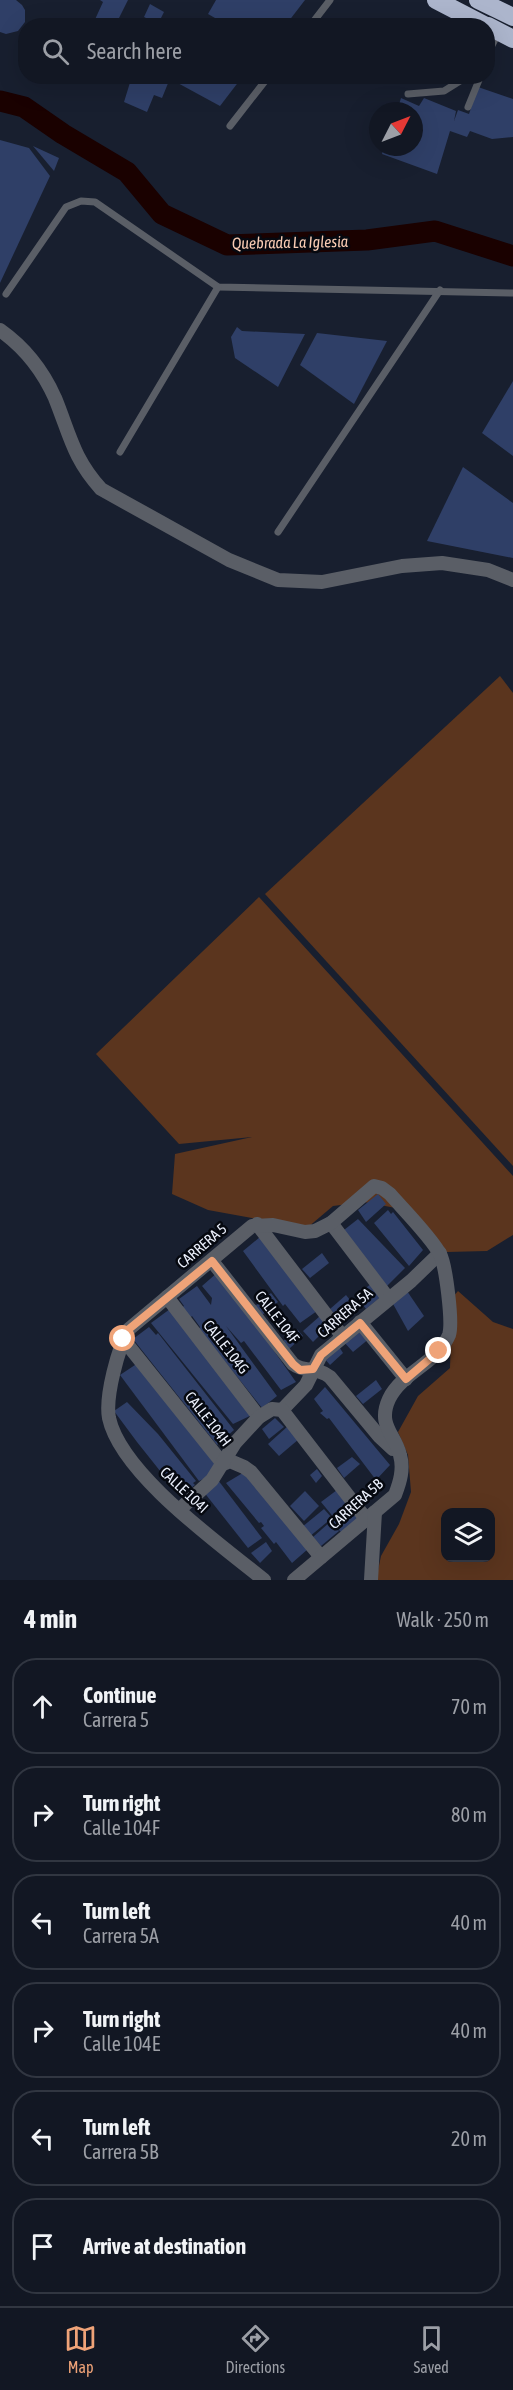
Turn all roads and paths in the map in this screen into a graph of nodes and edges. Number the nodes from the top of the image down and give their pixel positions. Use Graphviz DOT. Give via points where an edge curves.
graph roads {
  1 [pos="330,0"];
  2 [pos="436,0"];
  3 [pos="478,0"];
  4 [pos="513,17"];
  5 [pos="316,18"];
  6 [pos="471,18"];
  7 [pos="263,84"];
  8 [pos="455,84"];
  9 [pos="477,84"];
  10 [pos="408,94"];
  11 [pos="468,107"];
  12 [pos="230,126"];
  13 [pos="218,287"];
  14 [pos="440,290"];
  15 [pos="513,293"];
  16 [pos="6,294"];
  17 [pos="0,330"];
  18 [pos="120,452"];
  19 [pos="278,531"];
  20 [pos="513,580"];
  21 [pos="331,1222"];
  22 [pos="257,1224"];
  23 [pos="440,1253"];
  24 [pos="212,1261"];
  25 [pos="166,1298"];
  26 [pos="388,1298"];
  27 [pos="360,1323"];
  28 [pos="343,1337"];
  29 [pos="123,1339"];
  30 [pos="313,1369"];
  31 [pos="406,1379"];
  32 [pos="108,1405"];
  33 [pos="277,1409"];
  34 [pos="259,1417"];
  35 [pos="400,1452"];
  36 [pos="223,1464"];
  37 [pos="179,1510"];
  38 [pos="370,1516"];
  39 [pos="321,1557"];
  40 [pos="299,1579"];
  41 [pos="264,1580"];
  42 [pos="371,1580"];
  1 -- 5 [label="lane"];
  2 -- 6 [label="highway"];
  3 -- 4 [label="highway"];
  7 -- 12 [label="lane"];
  8 -- 10 [label="lane" via="444,91"];
  9 -- 11 [label="lane"];
  13 -- 14 [label="lane"];
  13 -- 16 [label="lane" via="95,202 81,201 66,207"];
  13 -- 18 [label="lane"];
  14 -- 15 [label="lane"];
  14 -- 19 [label="lane"];
  17 -- 20 [label="street" via="17,342 37,367 54,397 69,439 87,473 101,489 230,560 278,580 322,582 402,566 442,563 488,570"];
  21 -- 22 [label="street" via="315,1232"];
  21 -- 23 [label="street, CARRERA 5B" via="374,1186 382,1188"];
  21 -- 26 [label="street"];
  22 -- 24 [label="street, CARRERA 5" via="240,1234"];
  22 -- 28 [label="street"];
  23 -- 26 [label="street, CARRERA 5A"];
  23 -- 31 [label="street, CARRERA 5B" via="448,1293 449,1335 439,1351"];
  24 -- 25 [label="street, CARRERA 5"];
  24 -- 30 [label="street, CALLE 104F" via="293,1364 300,1370"];
  25 -- 29 [label="street, CARRERA 5" via="129,1329"];
  25 -- 34 [label="street, CALLE 104G"];
  26 -- 27 [label="street, CARRERA 5A"];
  27 -- 28 [label="street, CARRERA 5A"];
  27 -- 31 [label="street"];
  28 -- 30 [label="street, CARRERA 5A" via="321,1355"];
  29 -- 32 [label="street, CARRERA 5"];
  29 -- 36 [label="street, CALLE 104H"];
  30 -- 33 [label="street, CARRERA 5A" via="306,1385"];
  30 -- 35 [label="street, CALLE 104F" via="330,1377 379,1436"];
  31 -- 35 [label="street, CARRERA 5B" via="389,1398 385,1414 387,1430"];
  32 -- 37 [label="street, CALLE 104I" via="115,1434 128,1456"];
  33 -- 34 [label="street, CARRERA 5A"];
  33 -- 38 [label="street"];
  34 -- 36 [label="street, CARRERA 5A" via="235,1443"];
  35 -- 38 [label="street, CARRERA 5B" via="401,1477 395,1495"];
  36 -- 37 [label="street, CARRERA 5A" via="212,1480"];
  36 -- 39 [label="street, CALLE 104H" via="230,1461 251,1472"];
  37 -- 41 [label="street, CALLE 104I"];
  38 -- 39 [label="street, CARRERA 5B"];
  38 -- 42 [label="street"];
  39 -- 40 [label="street, CARRERA 5B"];
}
